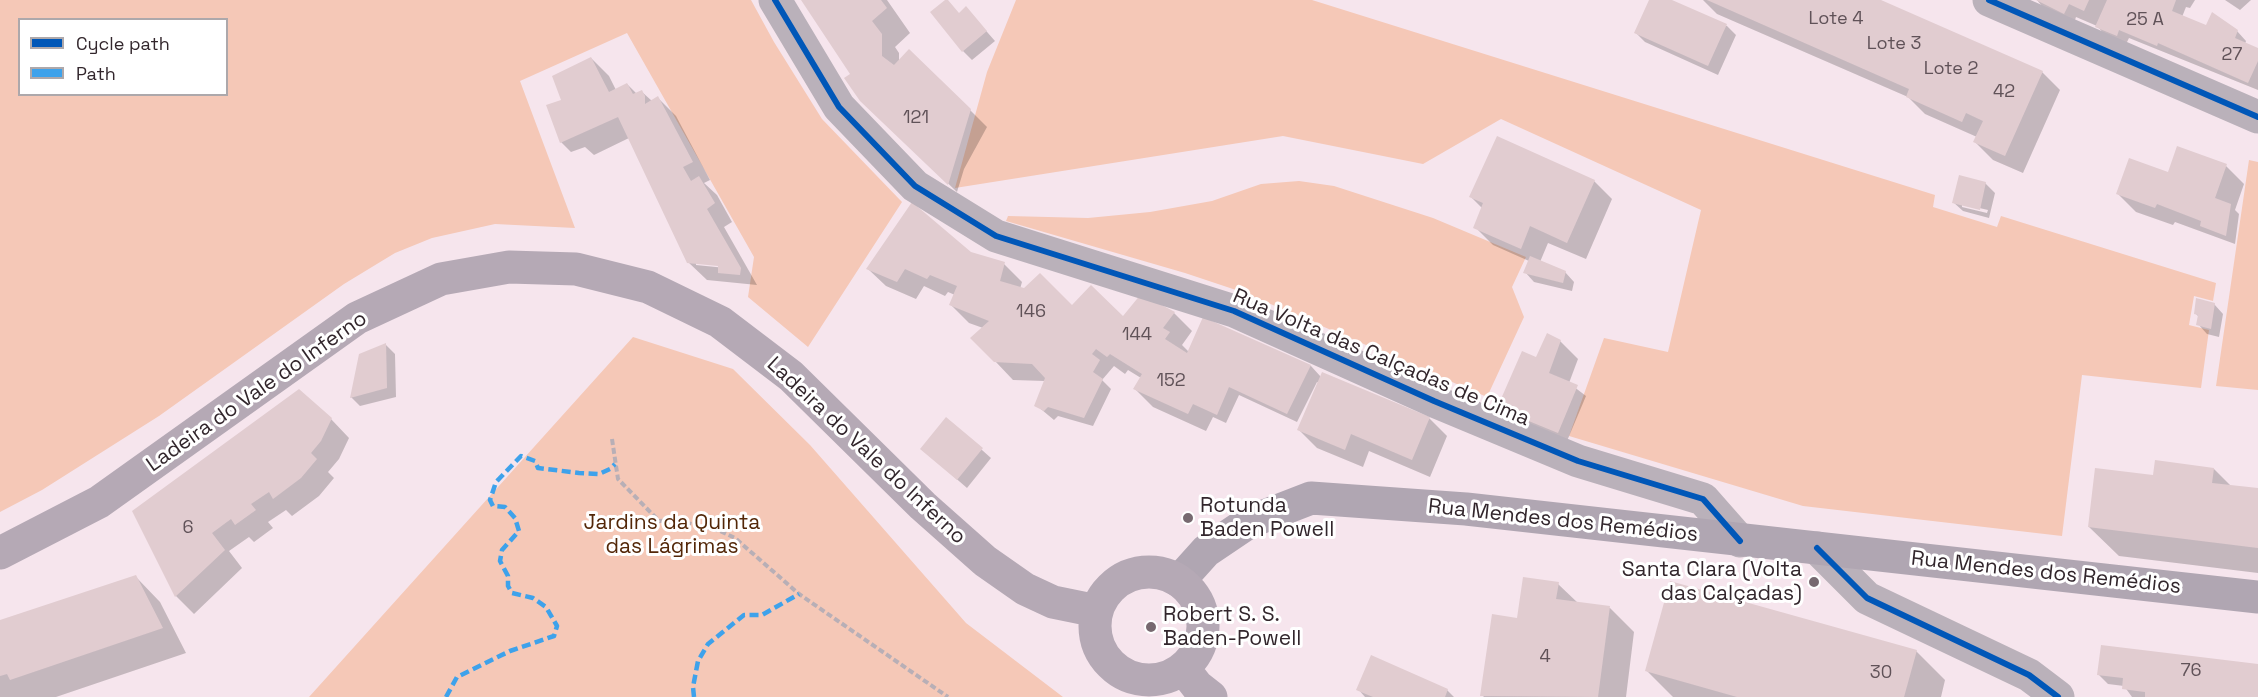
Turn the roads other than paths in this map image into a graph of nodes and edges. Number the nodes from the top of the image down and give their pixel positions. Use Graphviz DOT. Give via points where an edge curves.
graph roads {
  1 [pos="775,0"];
  2 [pos="1989,0"];
  3 [pos="2024,7"];
  4 [pos="2258,117"];
  5 [pos="1740,541"];
  6 [pos="1817,548"];
  7 [pos="0,553"];
  8 [pos="1179,581"];
  9 [pos="2258,597"];
  10 [pos="1096,611"];
  11 [pos="1184,668"];
  12 [pos="1212,697"];
  13 [pos="2058,697"];
  1 -- 5 [label="street, Rua Volta das Calçadas de Cima" via="839,107 915,186 996,236 1234,311 1578,461 1702,499"];
  2 -- 3 [label="street"];
  3 -- 4 [label="street"];
  5 -- 6 [label="street, Rua Mendes dos Remédios"];
  5 -- 8 [label="street, Rua Mendes dos Remédios" via="1466,509 1311,498 1249,522 1206,551"];
  6 -- 9 [label="street, Rua Mendes dos Remédios"];
  6 -- 13 [label="street" via="1867,598 2029,675"];
  7 -- 10 [label="main road, Ladeira do Vale do Inferno" via="99,502 357,318 441,279 509,267 576,269 648,287 720,322 791,376 985,561 1025,589 1053,602"];
  8 -- 10 [label="main road" via="1166,574 1136,573 1110,588"];
  8 -- 11 [label="main road" via="1197,601 1204,626 1201,644"];
  10 -- 11 [label="main road" via="1098,646 1117,670 1145,681 1161,680"];
  11 -- 12 [label="main road" via="1197,686"];
}
